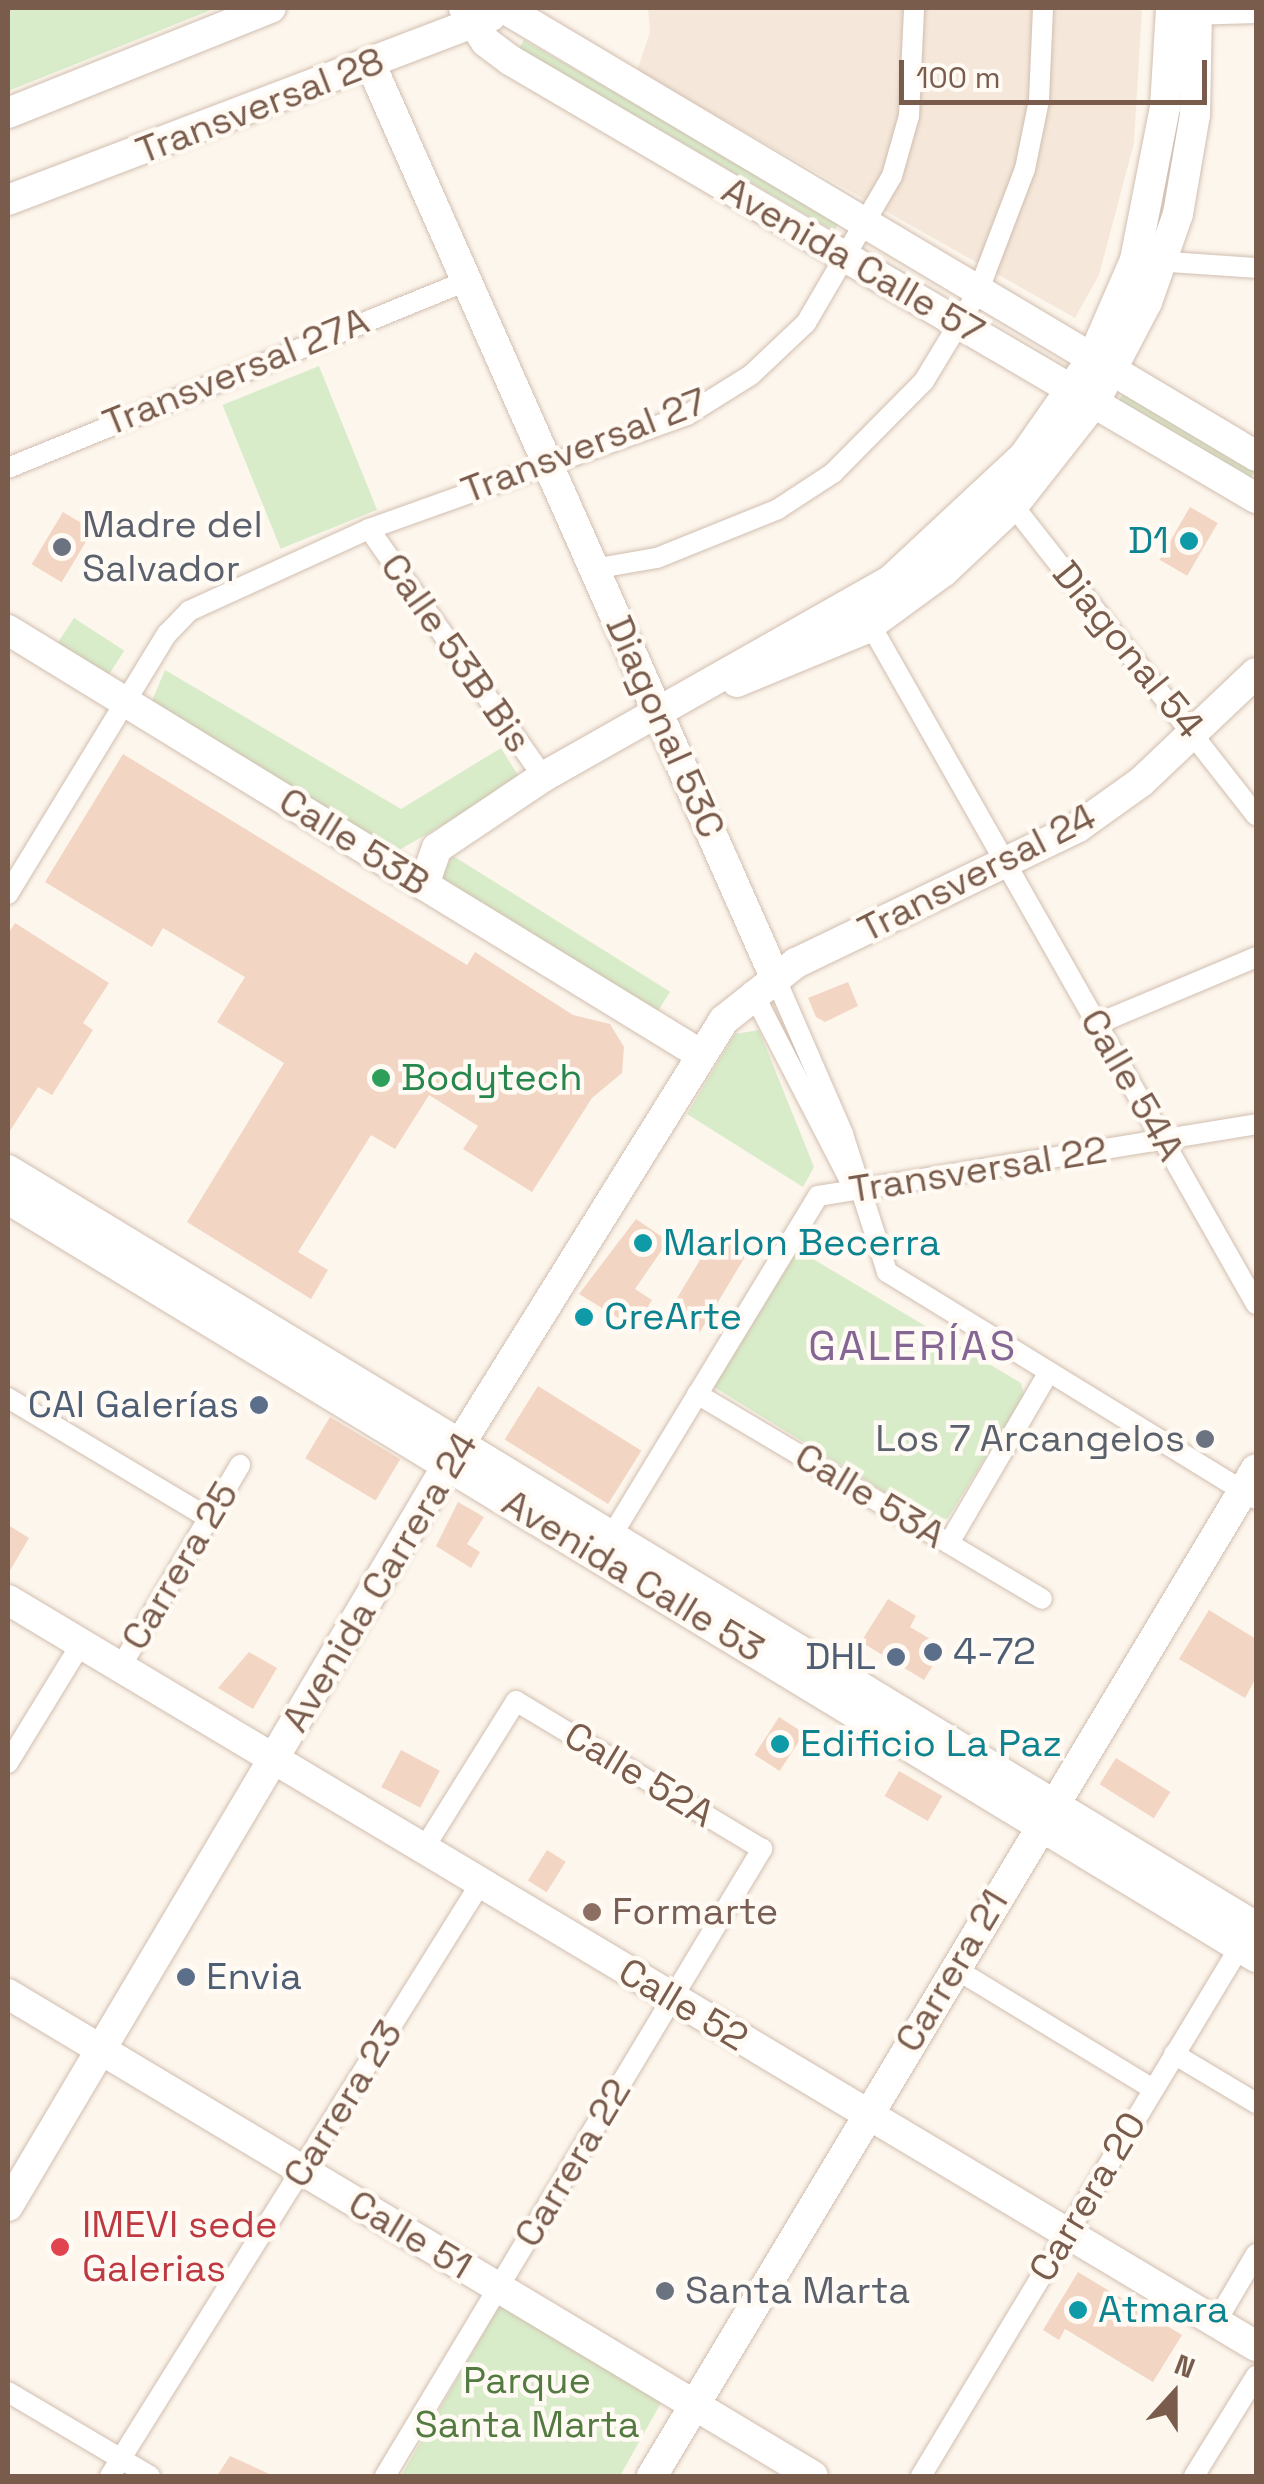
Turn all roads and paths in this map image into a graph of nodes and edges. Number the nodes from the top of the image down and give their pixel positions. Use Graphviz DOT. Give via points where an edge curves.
graph roads {
  1 [pos="271,8"];
  2 [pos="507,8"];
  3 [pos="914,8"];
  4 [pos="1043,8"];
  5 [pos="1184,11"];
  6 [pos="1256,13"];
  7 [pos="469,15"];
  8 [pos="370,65"];
  9 [pos="8,114"];
  10 [pos="8,200"];
  11 [pos="868,227"];
  12 [pos="849,259"];
  13 [pos="1149,261"];
  14 [pos="1256,268"];
  15 [pos="466,281"];
  16 [pos="978,292"];
  17 [pos="961,325"];
  18 [pos="1102,365"];
  19 [pos="1083,397"];
  20 [pos="1256,456"];
  21 [pos="546,460"];
  22 [pos="8,468"];
  23 [pos="1006,496"];
  24 [pos="1256,498"];
  25 [pos="369,529"];
  26 [pos="593,569"];
  27 [pos="864,613"];
  28 [pos="8,630"];
  29 [pos="1256,673"];
  30 [pos="125,702"];
  31 [pos="658,709"];
  32 [pos="1196,734"];
  33 [pos="543,777"];
  34 [pos="1256,815"];
  35 [pos="1009,866"];
  36 [pos="424,885"];
  37 [pos="8,894"];
  38 [pos="1256,957"];
  39 [pos="763,983"];
  40 [pos="1097,1024"];
  41 [pos="700,1054"];
  42 [pos="1256,1124"];
  43 [pos="1163,1140"];
  44 [pos="8,1170"];
  45 [pos="855,1189"];
  46 [pos="8,1199"];
  47 [pos="1256,1304"];
  48 [pos="1049,1372"];
  49 [pos="698,1394"];
  50 [pos="8,1398"];
  51 [pos="455,1454"];
  52 [pos="240,1465"];
  53 [pos="1252,1486"];
  54 [pos="210,1520"];
  55 [pos="612,1535"];
  56 [pos="949,1543"];
  57 [pos="1042,1599"];
  58 [pos="8,1600"];
  59 [pos="80,1644"];
  60 [pos="120,1668"];
  61 [pos="274,1761"];
  62 [pos="8,1763"];
  63 [pos="1047,1812"];
  64 [pos="762,1849"];
  65 [pos="423,1850"];
  66 [pos="480,1884"];
  67 [pos="1253,1934"];
  68 [pos="954,1968"];
  69 [pos="8,1994"];
  70 [pos="673,2000"];
  71 [pos="99,2050"];
  72 [pos="1174,2054"];
  73 [pos="1153,2089"];
  74 [pos="1256,2103"];
  75 [pos="866,2115"];
  76 [pos="302,2170"];
  77 [pos="8,2206"];
  78 [pos="1066,2234"];
  79 [pos="1256,2254"];
  80 [pos="497,2288"];
  81 [pos="1216,2322"];
  82 [pos="1256,2346"];
  83 [pos="1256,2376"];
  84 [pos="8,2392"];
  85 [pos="693,2406"];
  86 [pos="115,2468"];
  87 [pos="150,2476"];
  88 [pos="385,2476"];
  89 [pos="652,2476"];
  90 [pos="813,2476"];
  91 [pos="922,2476"];
  92 [pos="1194,2476"];
  1 -- 9 [label="main road"];
  2 -- 7 [label="main road, Transversal 28"];
  2 -- 11 [label="main road, Avenida Calle 57"];
  3 -- 11 [label="street, Transversal 27" via="909,116"];
  4 -- 16 [label="street" via="1039,100 1026,169"];
  5 -- 6 [label="street"];
  5 -- 13 [label="main road"];
  7 -- 8 [label="main road, Transversal 28"];
  7 -- 12 [label="main road, Avenida Calle 57" via="510,60"];
  8 -- 10 [label="main road, Transversal 28"];
  8 -- 15 [label="main road, Diagonal 53C"];
  11 -- 12 [label="street, Transversal 27"];
  11 -- 16 [label="main road, Avenida Calle 57"];
  12 -- 17 [label="main road, Avenida Calle 57"];
  12 -- 21 [label="street, Transversal 27" via="806,323 751,375 687,415"];
  13 -- 14 [label="street"];
  13 -- 18 [label="main road"];
  15 -- 21 [label="main road, Diagonal 53C"];
  15 -- 22 [label="street, Transversal 27A"];
  16 -- 17 [label="street"];
  16 -- 18 [label="main road, Avenida Calle 57"];
  17 -- 19 [label="main road, Avenida Calle 57"];
  17 -- 26 [label="street" via="924,381 833,473 719,537"];
  18 -- 19 [label="main road"];
  18 -- 20 [label="main road, Avenida Calle 57"];
  19 -- 23 [label="main road"];
  19 -- 24 [label="main road, Avenida Calle 57"];
  21 -- 25 [label="street, Transversal 27"];
  21 -- 26 [label="main road, Diagonal 53C"];
  23 -- 27 [label="main road" via="929,551"];
  23 -- 32 [label="street, Diagonal 54"];
  25 -- 30 [label="street, Transversal 27" via="215,593 166,634"];
  25 -- 33 [label="street, Calle 53B Bis"];
  26 -- 31 [label="main road, Diagonal 53C"];
  27 -- 31 [label="main road" via="791,663"];
  27 -- 35 [label="street, Calle 54A"];
  28 -- 30 [label="main road, Calle 53B"];
  29 -- 32 [label="main road, Transversal 24"];
  30 -- 36 [label="main road, Calle 53B"];
  30 -- 37 [label="street, Transversal 27"];
  31 -- 33 [label="main road"];
  31 -- 39 [label="main road, Diagonal 53C"];
  32 -- 34 [label="street, Diagonal 54"];
  32 -- 35 [label="main road, Transversal 24" via="1111,804"];
  33 -- 36 [label="main road" via="437,848"];
  35 -- 39 [label="main road, Transversal 24"];
  35 -- 40 [label="street, Calle 54A"];
  36 -- 41 [label="main road, Calle 53B"];
  38 -- 40 [label="street"];
  39 -- 41 [label="main road, Avenida Carrera 24"];
  39 -- 45 [label="street, Diagonal 53C" via="843,1134"];
  40 -- 43 [label="street, Calle 54A"];
  41 -- 51 [label="main road, Avenida Carrera 24"];
  42 -- 43 [label="street, Transversal 22"];
  43 -- 45 [label="street, Transversal 22"];
  43 -- 47 [label="street, Calle 54A"];
  44 -- 51 [label="main road, Avenida Calle 53"];
  45 -- 48 [label="street, Diagonal 53C" via="888,1272"];
  45 -- 49 [label="street, Transversal 22" via="818,1196"];
  46 -- 51 [label="main road, Avenida Calle 53"];
  48 -- 53 [label="street, Diagonal 53C"];
  48 -- 56 [label="street"];
  49 -- 55 [label="street"];
  49 -- 56 [label="street, Calle 53A"];
  50 -- 54 [label="street"];
  51 -- 55 [label="main road, Avenida Calle 53"];
  51 -- 61 [label="main road, Avenida Carrera 24"];
  51 -- 63 [label="main road, Avenida Calle 53"];
  52 -- 54 [label="street, Carrera 25"];
  53 -- 63 [label="main road, Carrera 21"];
  54 -- 60 [label="street, Carrera 25"];
  55 -- 63 [label="main road, Avenida Calle 53"];
  56 -- 57 [label="street, Calle 53A"];
  58 -- 59 [label="main road, Calle 52"];
  59 -- 60 [label="main road, Calle 52"];
  59 -- 62 [label="street, Carrera 25"];
  60 -- 61 [label="main road, Calle 52"];
  61 -- 65 [label="main road, Calle 52"];
  61 -- 71 [label="main road, Avenida Carrera 24"];
  63 -- 67 [label="main road, Avenida Calle 53"];
  63 -- 68 [label="main road, Carrera 21"];
  64 -- 65 [label="street, Calle 52A" via="516,1701"];
  64 -- 70 [label="street, Carrera 22"];
  65 -- 66 [label="main road, Calle 52"];
  66 -- 70 [label="main road, Calle 52"];
  66 -- 76 [label="street, Carrera 23"];
  67 -- 72 [label="street, Carrera 20"];
  68 -- 73 [label="street"];
  68 -- 75 [label="main road, Carrera 21"];
  69 -- 71 [label="main road, Calle 51"];
  70 -- 75 [label="main road, Calle 52"];
  70 -- 80 [label="street, Carrera 22"];
  71 -- 76 [label="main road, Calle 51"];
  71 -- 77 [label="main road, Avenida Carrera 24"];
  72 -- 73 [label="street, Carrera 20"];
  72 -- 74 [label="street"];
  73 -- 78 [label="street, Carrera 20"];
  75 -- 78 [label="main road, Calle 52"];
  75 -- 85 [label="main road, Carrera 21"];
  76 -- 80 [label="main road, Calle 51"];
  76 -- 86 [label="street, Carrera 23"];
  78 -- 81 [label="main road, Calle 52"];
  78 -- 91 [label="street, Carrera 20"];
  79 -- 81 [label="street"];
  80 -- 85 [label="main road, Calle 51"];
  80 -- 88 [label="street, Carrera 22"];
  81 -- 82 [label="main road, Calle 52"];
  83 -- 92 [label="street"];
  84 -- 86 [label="street"];
  85 -- 89 [label="main road, Carrera 21"];
  85 -- 90 [label="main road, Calle 51"];
  86 -- 87 [label="street"];
}
